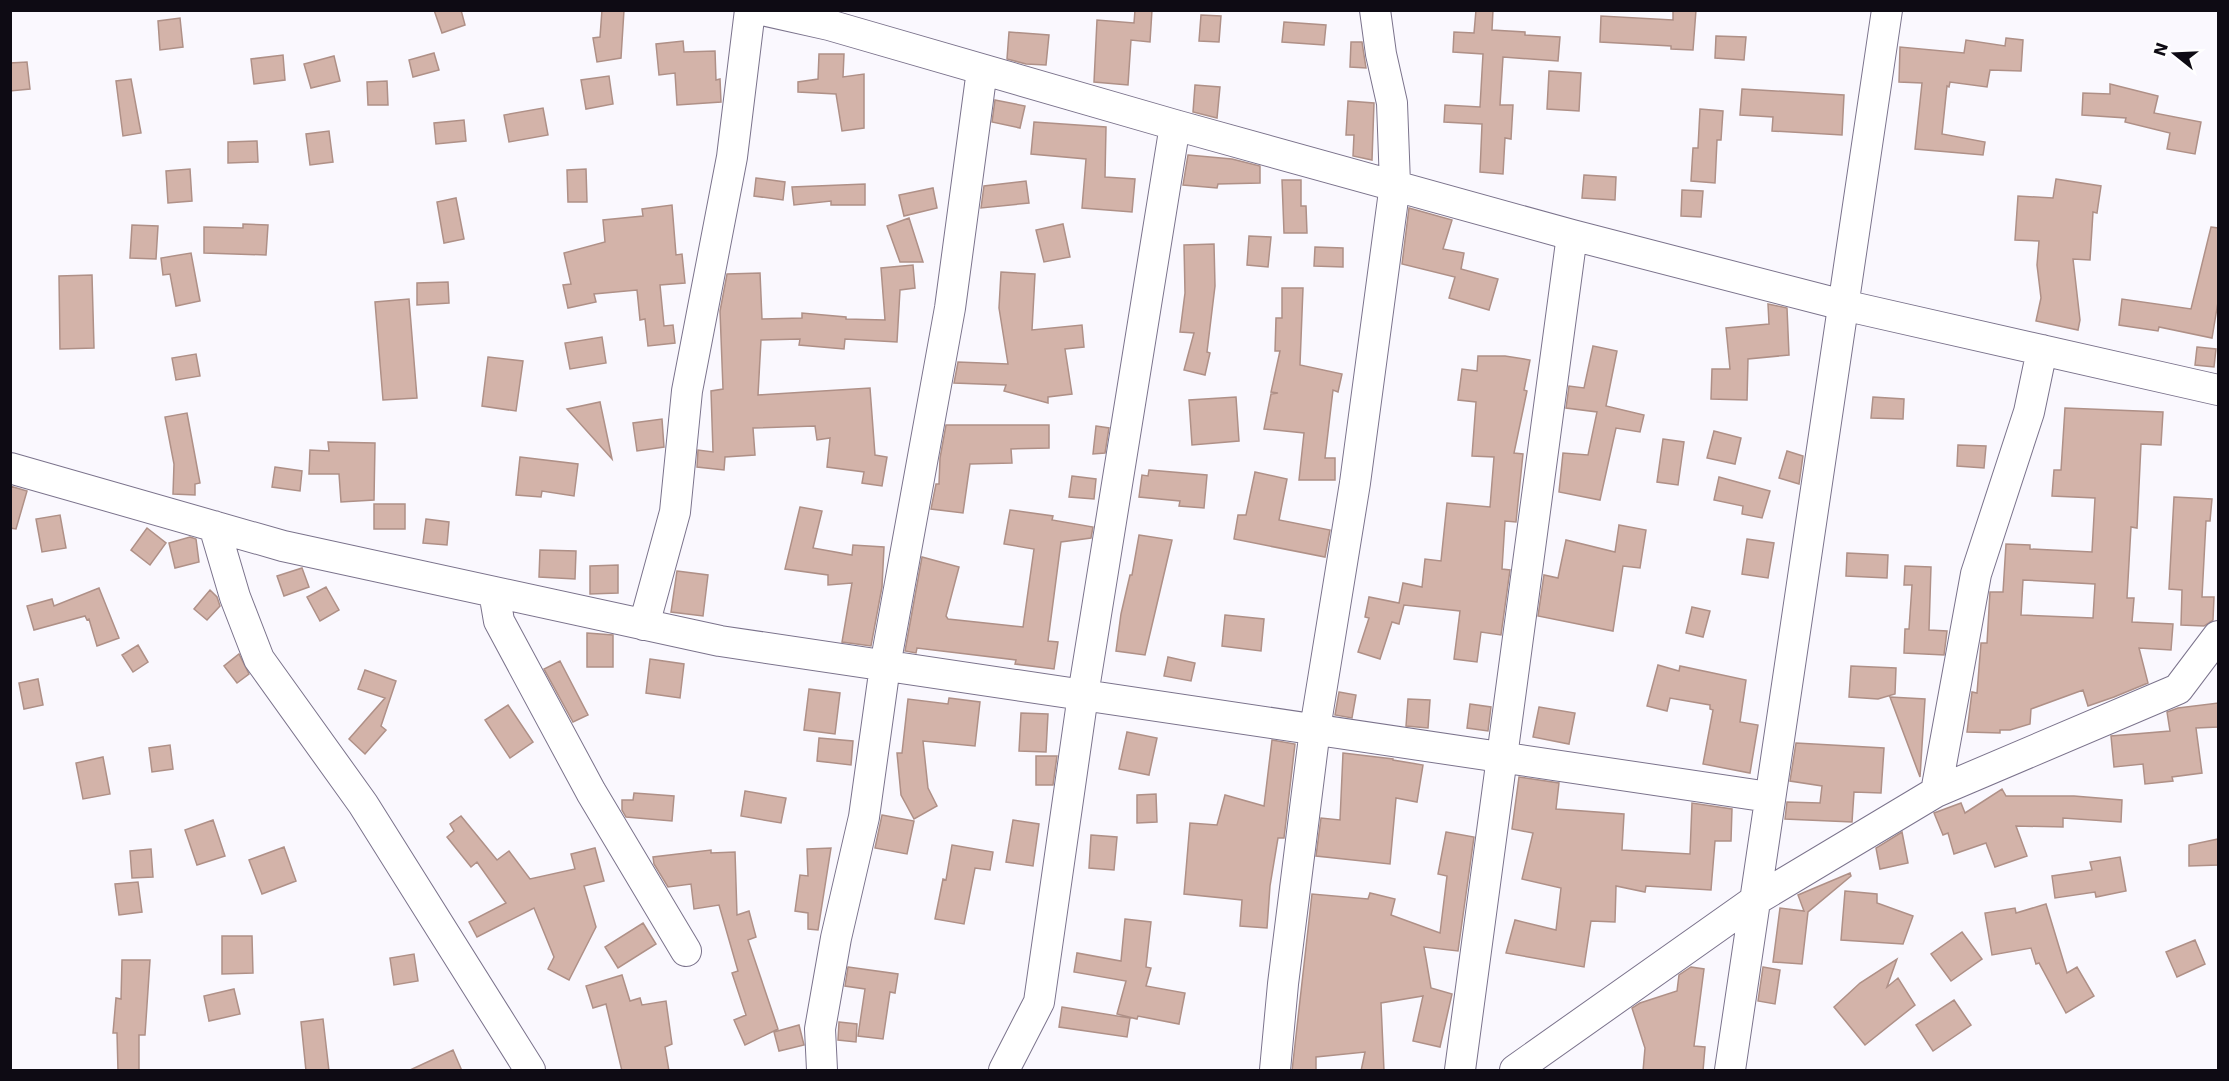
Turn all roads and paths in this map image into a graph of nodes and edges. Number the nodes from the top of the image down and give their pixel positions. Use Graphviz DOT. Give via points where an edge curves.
graph roads {
  1 [pos="750,10"];
  2 [pos="762,10"];
  3 [pos="1375,10"];
  4 [pos="1887,10"];
  5 [pos="982,70"];
  6 [pos="1175,125"];
  7 [pos="1395,184"];
  8 [pos="1572,235"];
  9 [pos="1843,305"];
  10 [pos="2042,350"];
  11 [pos="2218,390"];
  12 [pos="10,468"];
  13 [pos="214,526"];
  14 [pos="494,592"];
  15 [pos="644,625"];
  16 [pos="2218,636"];
  17 [pos="885,666"];
  18 [pos="2218,670"];
  19 [pos="2178,689"];
  20 [pos="1083,695"];
  21 [pos="1315,729"];
  22 [pos="1502,757"];
  23 [pos="1936,792"];
  24 [pos="1769,797"];
  25 [pos="1754,900"];
  26 [pos="686,951"];
  27 [pos="530,1071"];
  28 [pos="822,1071"];
  29 [pos="1004,1071"];
  30 [pos="1275,1071"];
  31 [pos="1460,1071"];
  32 [pos="1515,1071"];
  33 [pos="1730,1071"];
  1 -- 15 [label="street" via="732,158 687,391 675,512"];
  2 -- 5 [label="street" via="829,25"];
  3 -- 7 [label="street" via="1392,103"];
  4 -- 9 [label="street"];
  5 -- 6 [label="street"];
  5 -- 17 [label="street" via="950,308"];
  6 -- 7 [label="street"];
  6 -- 20 [label="street"];
  7 -- 8 [label="street"];
  7 -- 21 [label="street" via="1355,483"];
  8 -- 9 [label="street"];
  8 -- 22 [label="street"];
  9 -- 10 [label="street"];
  9 -- 24 [label="street"];
  10 -- 11 [label="street"];
  10 -- 23 [label="street" via="2030,412 1976,574"];
  12 -- 13 [label="street"];
  13 -- 14 [label="street" via="283,546"];
  13 -- 27 [label="street" via="235,597 260,659 363,804"];
  14 -- 15 [label="street"];
  14 -- 26 [label="street" via="499,621 520,661 591,792"];
  15 -- 17 [label="street" via="720,641"];
  16 -- 19 [label="street"];
  17 -- 20 [label="street"];
  17 -- 28 [label="street" via="864,817 820,1029"];
  18 -- 19 [label="street"];
  19 -- 23 [label="street"];
  20 -- 21 [label="street"];
  20 -- 29 [label="street" via="1040,1002"];
  21 -- 22 [label="street"];
  21 -- 30 [label="street"];
  22 -- 24 [label="street"];
  22 -- 31 [label="street"];
  23 -- 25 [label="street"];
  24 -- 25 [label="street"];
  25 -- 32 [label="street"];
  25 -- 33 [label="street"];
}
